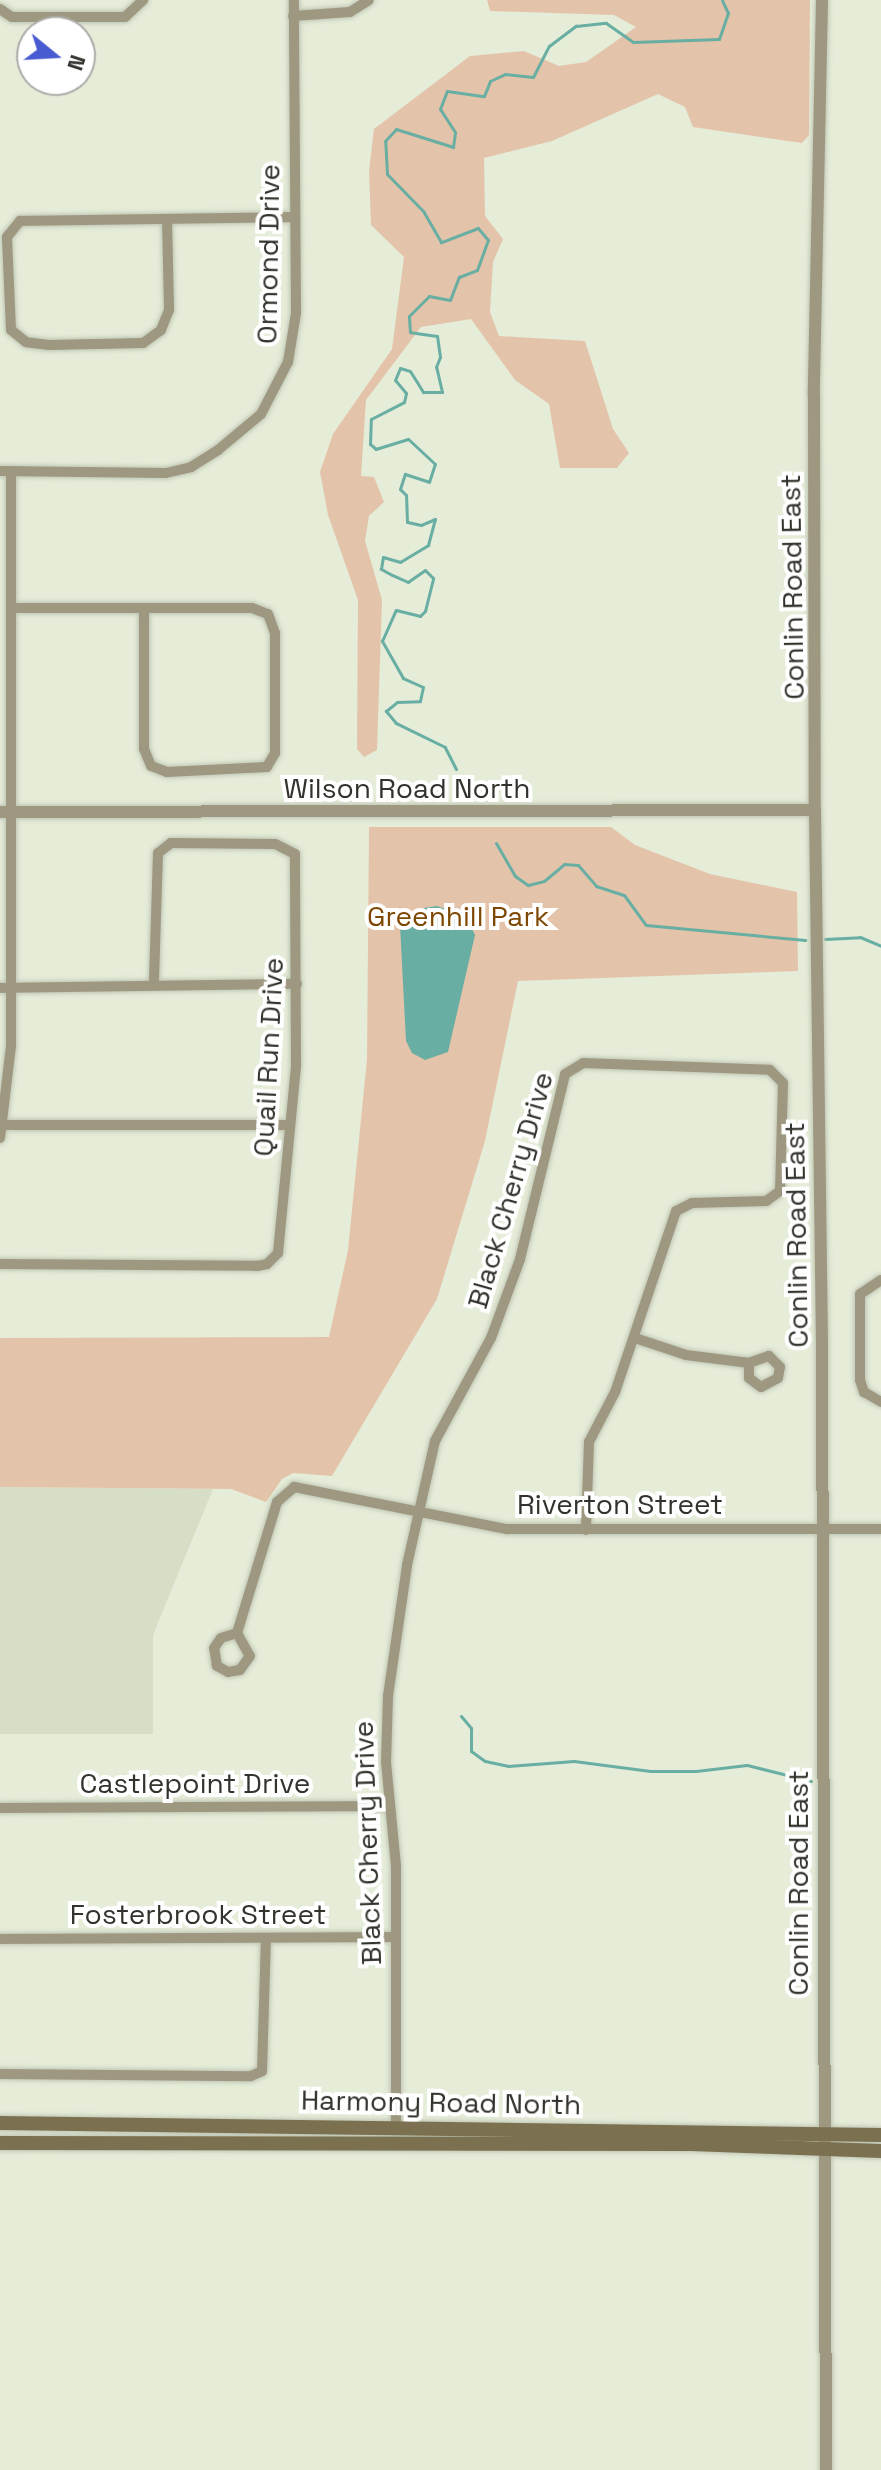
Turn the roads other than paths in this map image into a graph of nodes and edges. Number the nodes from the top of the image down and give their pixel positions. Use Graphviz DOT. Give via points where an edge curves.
graph roads {
  1 [pos="143,0"];
  2 [pos="294,0"];
  3 [pos="369,0"];
  4 [pos="822,0"];
  5 [pos="0,9"];
  6 [pos="293,16"];
  7 [pos="294,217"];
  8 [pos="167,219"];
  9 [pos="6,471"];
  10 [pos="13,608"];
  11 [pos="144,609"];
  12 [pos="815,810"];
  13 [pos="6,812"];
  14 [pos="154,983"];
  15 [pos="297,984"];
  16 [pos="6,988"];
  17 [pos="1,1125"];
  18 [pos="290,1125"];
  19 [pos="0,1138"];
  20 [pos="0,1264"];
  21 [pos="881,1280"];
  22 [pos="635,1338"];
  23 [pos="749,1363"];
  24 [pos="881,1402"];
  25 [pos="419,1512"];
  26 [pos="823,1527"];
  27 [pos="881,1529"];
  28 [pos="586,1530"];
  29 [pos="237,1633"];
  30 [pos="390,1806"];
  31 [pos="0,1808"];
  32 [pos="395,1937"];
  33 [pos="0,1939"];
  34 [pos="266,1939"];
  35 [pos="0,2074"];
  36 [pos="0,2123"];
  37 [pos="396,2127"];
  38 [pos="825,2132"];
  39 [pos="881,2135"];
  40 [pos="0,2143"];
  41 [pos="825,2149"];
  42 [pos="881,2151"];
  43 [pos="826,2470"];
  1 -- 5 [label="street" via="125,17 12,17"];
  2 -- 6 [label="street, Ormond Drive"];
  3 -- 6 [label="street" via="350,12"];
  4 -- 12 [label="street, Conlin Road East" via="814,396"];
  6 -- 7 [label="street, Ormond Drive"];
  7 -- 8 [label="street"];
  7 -- 9 [label="street, Ormond Drive" via="296,313 288,362 261,414 241,435 191,467 166,473"];
  8 -- 8 [label="street" via="20,221 7,237 11,330 26,342 49,345 143,343 161,330 169,310"];
  9 -- 10 [label="street"];
  10 -- 11 [label="street"];
  10 -- 13 [label="street"];
  11 -- 11 [label="street" via="144,749 151,766 167,772 267,767 275,753 275,633 268,614 252,608"];
  12 -- 13 [label="street, Wilson Road North"];
  12 -- 26 [label="street, Conlin Road East"];
  13 -- 16 [label="street"];
  14 -- 15 [label="street"];
  14 -- 15 [label="street, Quail Run Drive" via="158,853 171,843 275,844 295,854"];
  14 -- 16 [label="street"];
  15 -- 18 [label="street, Quail Run Drive"];
  16 -- 17 [label="street"];
  17 -- 18 [label="street"];
  17 -- 19 [label="street"];
  18 -- 20 [label="street, Quail Run Drive" via="279,1244 267,1264"];
  21 -- 24 [label="street" via="860,1294 860,1380 864,1392"];
  22 -- 23 [label="street" via="686,1355"];
  22 -- 25 [label="street, Black Cherry Drive" via="676,1211 692,1203 766,1201 780,1191 783,1083 770,1070 583,1063 565,1074 520,1259 491,1338 435,1441"];
  22 -- 28 [label="street, Black Cherry Drive" via="589,1442"];
  25 -- 28 [label="street, Riverton Street" via="507,1529"];
  25 -- 29 [label="street, Riverton Street" via="302,1487 288,1489 277,1502"];
  25 -- 30 [label="street, Black Cherry Drive" via="388,1696"];
  26 -- 27 [label="street, Riverton Street"];
  26 -- 28 [label="street, Riverton Street"];
  26 -- 38 [label="street, Conlin Road East"];
  30 -- 31 [label="street, Castlepoint Drive"];
  30 -- 32 [label="street, Black Cherry Drive"];
  32 -- 34 [label="street, Fosterbrook Street"];
  32 -- 37 [label="street, Black Cherry Drive"];
  33 -- 34 [label="street, Fosterbrook Street"];
  34 -- 35 [label="street" via="262,2071 251,2076"];
  36 -- 37 [label="main road, Harmony Road North"];
  37 -- 38 [label="main road, Harmony Road North"];
  38 -- 39 [label="main road, Harmony Road North"];
  38 -- 41 [label="street, Conlin Road East"];
  40 -- 41 [label="main road, Harmony Road North"];
  41 -- 42 [label="main road, Harmony Road North"];
  41 -- 43 [label="street, Conlin Road East"];
}
